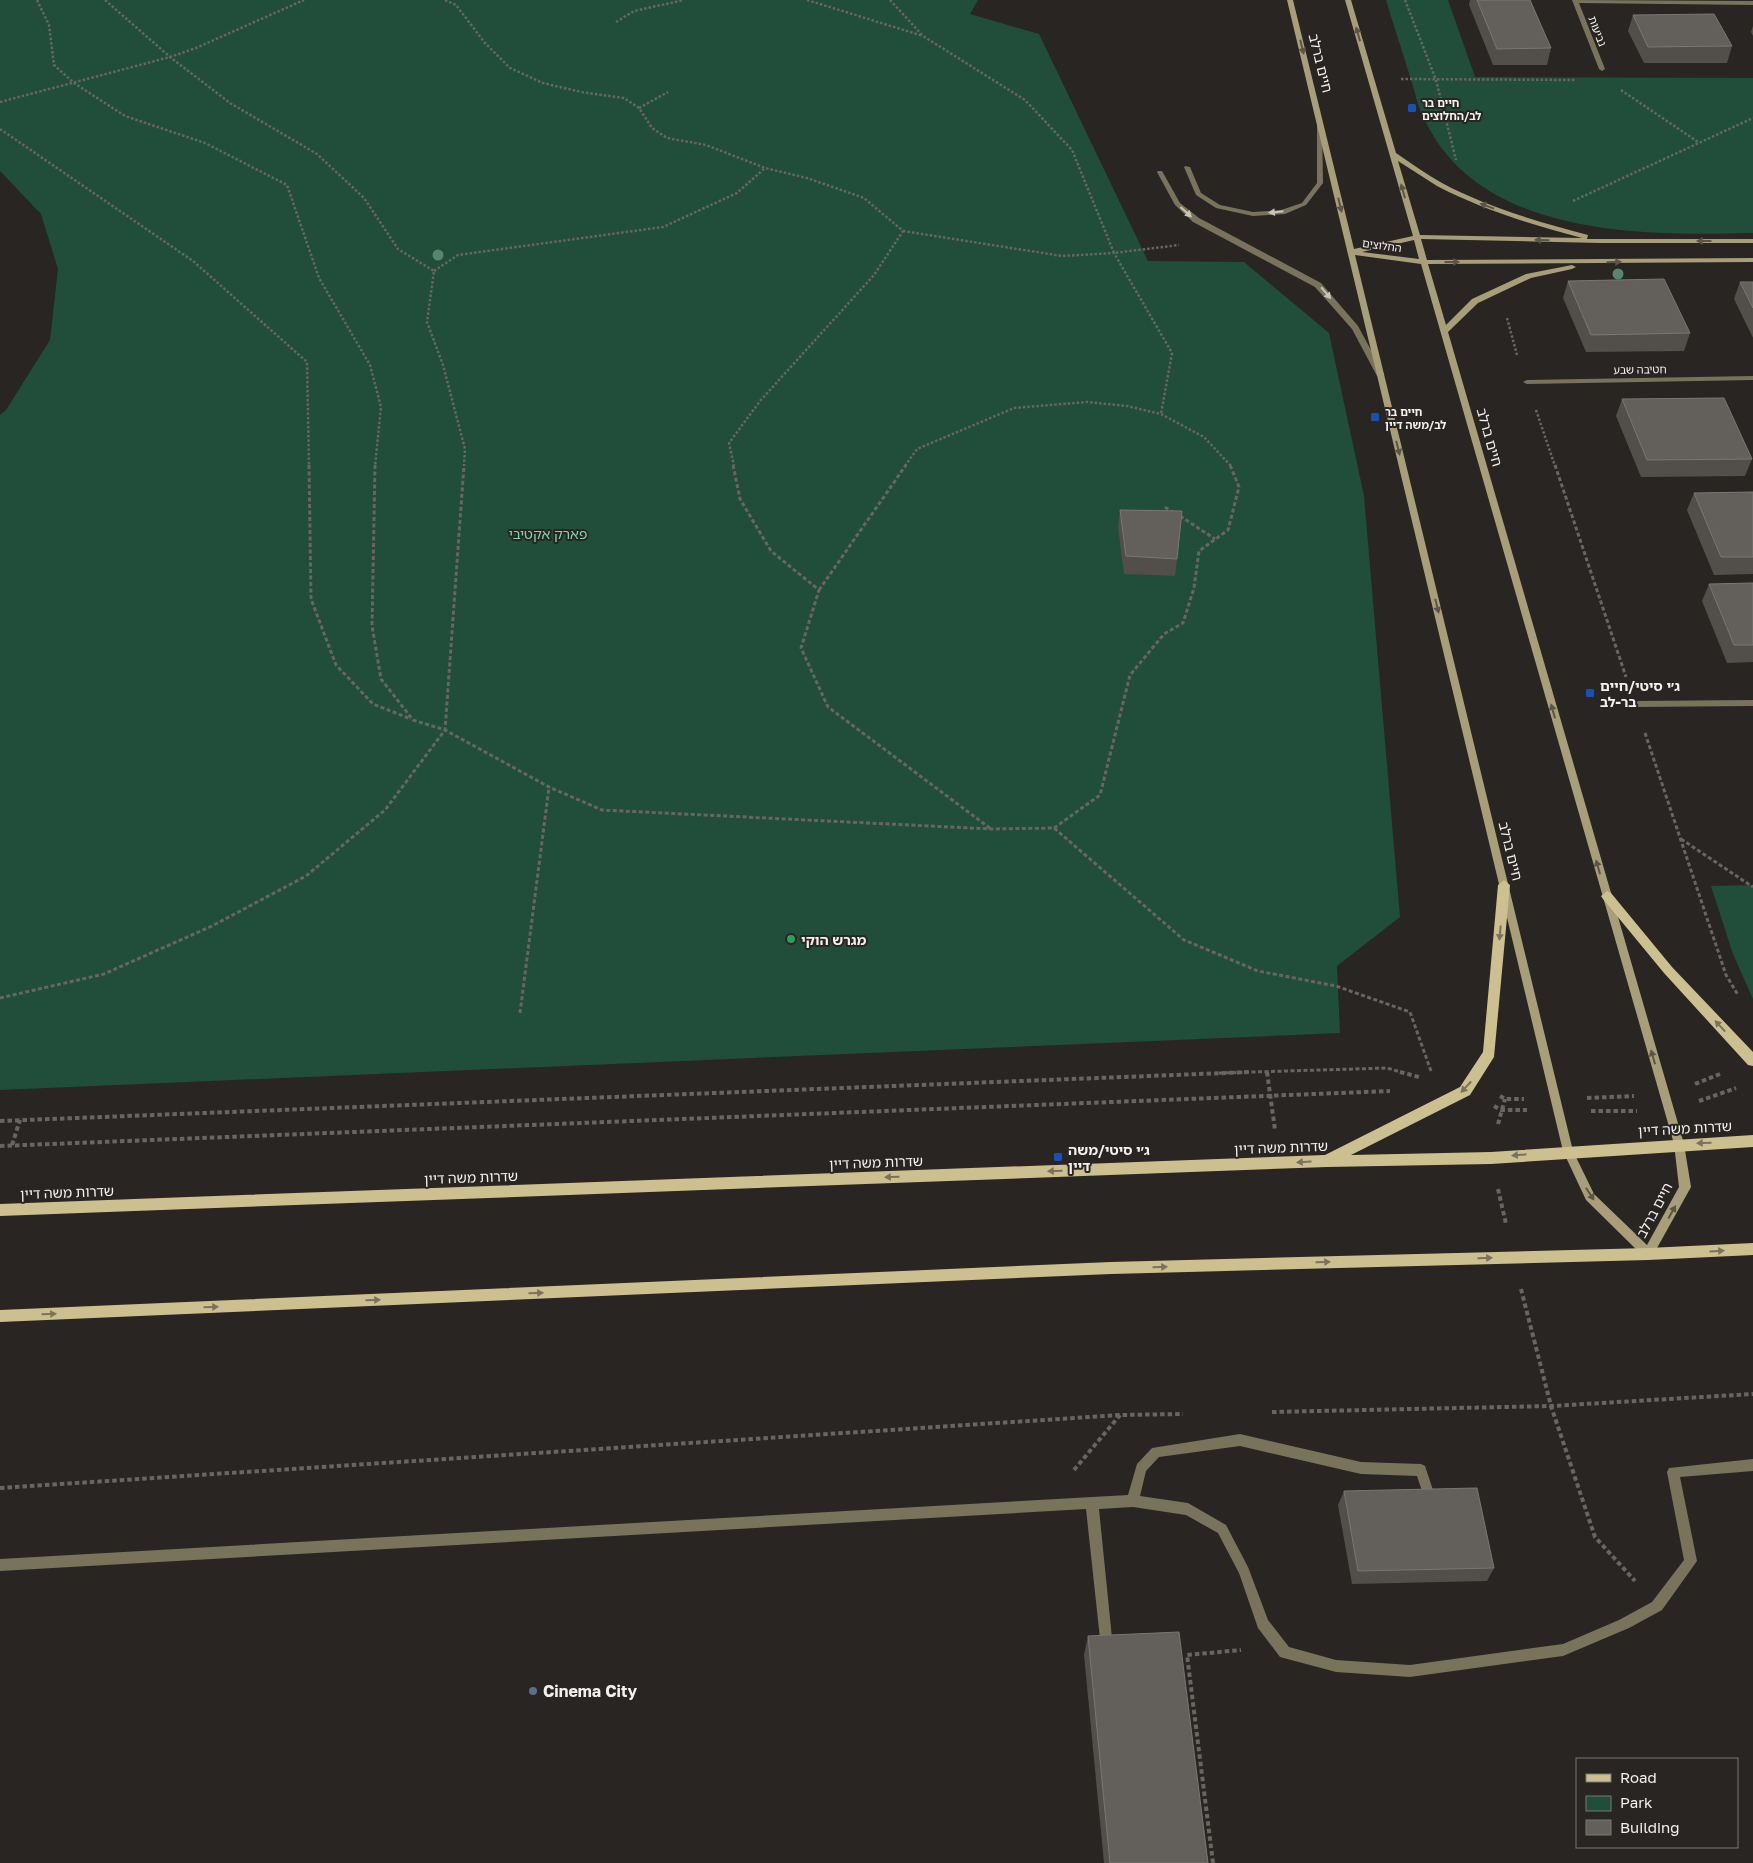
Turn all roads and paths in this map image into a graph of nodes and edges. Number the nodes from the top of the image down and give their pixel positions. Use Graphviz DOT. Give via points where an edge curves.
graph roads {
  1 [pos="37,0"];
  2 [pos="105,0"];
  3 [pos="304,0"];
  4 [pos="445,0"];
  5 [pos="684,0"];
  6 [pos="807,0"];
  7 [pos="890,0"];
  8 [pos="1290,0"];
  9 [pos="1348,0"];
  10 [pos="1406,0"];
  11 [pos="1576,1"];
  12 [pos="1753,3"];
  13 [pos="616,22"];
  14 [pos="923,36"];
  15 [pos="170,57"];
  16 [pos="1602,69"];
  17 [pos="1371,79"];
  18 [pos="1436,80"];
  19 [pos="1606,80"];
  20 [pos="74,83"];
  21 [pos="668,92"];
  22 [pos="0,102"];
  23 [pos="639,108"];
  24 [pos="1753,118"];
  25 [pos="1319,120"];
  26 [pos="0,129"];
  27 [pos="1698,142"];
  28 [pos="1392,154"];
  29 [pos="1187,167"];
  30 [pos="764,168"];
  31 [pos="1160,172"];
  32 [pos="1477,202"];
  33 [pos="1565,202"];
  34 [pos="903,231"];
  35 [pos="1228,237"];
  36 [pos="1417,238"];
  37 [pos="1600,241"];
  38 [pos="1753,241"];
  39 [pos="1351,252"];
  40 [pos="1114,253"];
  41 [pos="1753,260"];
  42 [pos="1424,262"];
  43 [pos="1592,262"];
  44 [pos="434,271"];
  45 [pos="1504,287"];
  46 [pos="1444,331"];
  47 [pos="1381,376"];
  48 [pos="1753,378"];
  49 [pos="1527,382"];
  50 [pos="1161,414"];
  51 [pos="1164,507"];
  52 [pos="1215,539"];
  53 [pos="819,590"];
  54 [pos="1753,703"];
  55 [pos="1635,704"];
  56 [pos="413,720"];
  57 [pos="445,730"];
  58 [pos="550,787"];
  59 [pos="1054,828"];
  60 [pos="991,829"];
  61 [pos="1680,839"];
  62 [pos="1504,884"];
  63 [pos="1753,887"];
  64 [pos="1607,896"];
  65 [pos="1739,996"];
  66 [pos="0,998"];
  67 [pos="520,1013"];
  68 [pos="1753,1062"];
  69 [pos="1267,1071"];
  70 [pos="1726,1072"];
  71 [pos="1435,1081"];
  72 [pos="1468,1086"];
  73 [pos="1744,1086"];
  74 [pos="1396,1091"];
  75 [pos="1665,1095"];
  76 [pos="1269,1096"];
  77 [pos="1505,1099"];
  78 [pos="1556,1099"];
  79 [pos="1501,1110"];
  80 [pos="1559,1110"];
  81 [pos="1669,1111"];
  82 [pos="20,1120"];
  83 [pos="0,1121"];
  84 [pos="1753,1141"];
  85 [pos="1679,1144"];
  86 [pos="12,1145"];
  87 [pos="0,1146"];
  88 [pos="1568,1151"];
  89 [pos="1491,1158"];
  90 [pos="1327,1161"];
  91 [pos="1281,1163"];
  92 [pos="0,1210"];
  93 [pos="1753,1249"];
  94 [pos="1648,1254"];
  95 [pos="1513,1257"];
  96 [pos="0,1316"];
  97 [pos="1753,1394"];
  98 [pos="1551,1406"];
  99 [pos="1267,1412"];
  100 [pos="1189,1414"];
  101 [pos="1120,1415"];
  102 [pos="1753,1465"];
  103 [pos="0,1488"];
  104 [pos="1427,1490"];
  105 [pos="1133,1501"];
  106 [pos="1092,1505"];
  107 [pos="1043,1508"];
  108 [pos="0,1565"];
  109 [pos="1657,1606"];
  110 [pos="1249,1649"];
  111 [pos="1109,1666"];
  112 [pos="1213,1863"];
  1 -- 20 [label="path" via="49,25 54,65"];
  2 -- 15 [label="path"];
  3 -- 15 [label="path"];
  4 -- 23 [label="path" via="456,5 485,43 510,68 542,83 624,98"];
  5 -- 13 [label="path" via="634,11"];
  6 -- 14 [label="path"];
  7 -- 14 [label="path"];
  8 -- 25 [label="street, חיים ברלב, one-way"];
  17 -- 9 [label="street, חיים ברלב, one-way"];
  10 -- 18 [label="path"];
  11 -- 12 [label="street"];
  11 -- 16 [label="street, נביעות"];
  14 -- 40 [label="path" via="1024,100 1072,150"];
  15 -- 20 [label="path"];
  15 -- 44 [label="path" via="230,103 317,154 364,198 398,249"];
  16 -- 19 [label="path"];
  17 -- 18 [label="path"];
  17 -- 28 [label="street, חיים ברלב"];
  18 -- 19 [label="path"];
  18 -- 32 [label="path" via="1458,166"];
  19 -- 27 [label="path"];
  20 -- 22 [label="path"];
  20 -- 56 [label="path" via="125,116 205,143 287,185 320,278 370,365 381,407 375,456 372,626 381,679"];
  21 -- 23 [label="path"];
  23 -- 30 [label="path" via="652,128 667,138 706,145"];
  24 -- 27 [label="path"];
  25 -- 29 [label="street, one-way" via="1320,183 1304,204 1282,212 1253,214 1218,207 1198,194"];
  25 -- 39 [label="street, חיים ברלב, one-way"];
  26 -- 56 [label="path" via="193,261 307,362 311,599 336,665 373,704"];
  27 -- 33 [label="path" via="1574,201"];
  28 -- 32 [label="street" via="1439,184"];
  36 -- 28 [label="street, חיים ברלב, one-way"];
  30 -- 34 [label="path" via="807,178 864,198"];
  30 -- 44 [label="path" via="737,193 663,227 458,255"];
  31 -- 35 [label="street, one-way" via="1177,204 1196,220"];
  37 -- 32 [label="street, one-way" via="1534,223"];
  34 -- 40 [label="path" via="1062,256"];
  34 -- 53 [label="path" via="874,274 760,402 729,443 740,499 771,551"];
  35 -- 40 [label="path"];
  35 -- 47 [label="street, one-way" via="1318,285 1355,328"];
  37 -- 36 [label="street, החלוצים, one-way"];
  36 -- 39 [label="street, החלוצים"];
  36 -- 42 [label="street, חיים ברלב"];
  38 -- 37 [label="street, החלוצים, one-way"];
  39 -- 42 [label="street, החלוצים"];
  39 -- 47 [label="street, חיים ברלב"];
  40 -- 50 [label="path" via="1172,353"];
  43 -- 41 [label="street, החלוצים, one-way"];
  42 -- 43 [label="street, החלוצים, one-way"];
  42 -- 46 [label="street, חיים ברלב"];
  43 -- 45 [label="street" via="1529,276"];
  44 -- 57 [label="path" via="427,322 443,365 465,449"];
  45 -- 46 [label="street" via="1475,301"];
  45 -- 49 [label="path" via="1510,334"];
  64 -- 46 [label="street, חיים ברלב, one-way"];
  47 -- 62 [label="street, חיים ברלב, one-way"];
  48 -- 49 [label="street, חטיבה שבע"];
  49 -- 55 [label="path"];
  50 -- 52 [label="path" via="1204,437 1230,464 1239,487 1228,530"];
  50 -- 53 [label="path" via="1088,402 1014,408 917,449"];
  51 -- 52 [label="path"];
  52 -- 59 [label="path" via="1199,550 1194,588 1183,623 1164,634 1130,675 1100,795"];
  53 -- 60 [label="path" via="801,648 828,707"];
  54 -- 55 [label="street"];
  55 -- 61 [label="path"];
  56 -- 57 [label="path"];
  57 -- 58 [label="path"];
  57 -- 66 [label="path" via="385,810 306,876 212,926 104,974"];
  58 -- 60 [label="path" via="602,810"];
  58 -- 67 [label="path"];
  59 -- 60 [label="path"];
  59 -- 71 [label="path" via="1184,940 1258,971 1336,986 1410,1012"];
  61 -- 63 [label="path"];
  61 -- 65 [label="path" via="1726,975"];
  62 -- 72 [label="main road, one-way" via="1489,1053"];
  62 -- 78 [label="street, חיים ברלב"];
  68 -- 64 [label="main road, one-way" via="1668,970"];
  75 -- 64 [label="street, חיים ברלב, one-way"];
  69 -- 71 [label="path" via="1387,1068"];
  69 -- 76 [label="path"];
  69 -- 82 [label="path"];
  70 -- 75 [label="path"];
  71 -- 72 [label="path"];
  72 -- 77 [label="path"];
  72 -- 79 [label="path"];
  72 -- 90 [label="main road"];
  73 -- 81 [label="path"];
  74 -- 76 [label="path"];
  75 -- 78 [label="path"];
  75 -- 81 [label="street, חיים ברלב"];
  76 -- 86 [label="path"];
  76 -- 91 [label="path"];
  77 -- 78 [label="path"];
  77 -- 79 [label="path"];
  78 -- 80 [label="street, חיים ברלב"];
  79 -- 80 [label="path"];
  79 -- 89 [label="path"];
  80 -- 81 [label="path"];
  80 -- 88 [label="street, חיים ברלב"];
  81 -- 85 [label="street, חיים ברלב"];
  82 -- 83 [label="path"];
  82 -- 86 [label="path"];
  84 -- 85 [label="main road, שדרות משה דיין, one-way"];
  85 -- 88 [label="main road, שדרות משה דיין"];
  94 -- 85 [label="street, חיים ברלב, one-way" via="1685,1187"];
  86 -- 87 [label="path"];
  88 -- 89 [label="main road, שדרות משה דיין, one-way"];
  88 -- 94 [label="street, חיים ברלב, one-way" via="1590,1197"];
  89 -- 90 [label="main road, שדרות משה דיין"];
  89 -- 95 [label="path"];
  90 -- 91 [label="main road, שדרות משה דיין, one-way"];
  91 -- 92 [label="main road, שדרות משה דיין, one-way"];
  94 -- 93 [label="main road, one-way"];
  94 -- 95 [label="main road"];
  96 -- 95 [label="main road, one-way" via="1092,1269"];
  95 -- 98 [label="path"];
  97 -- 98 [label="path"];
  98 -- 99 [label="path"];
  98 -- 109 [label="path" via="1595,1537"];
  100 -- 101 [label="path"];
  101 -- 103 [label="path"];
  101 -- 107 [label="path"];
  102 -- 109 [label="street" via="1673,1472 1691,1561"];
  104 -- 105 [label="street" via="1421,1470 1362,1468 1240,1440 1156,1452 1141,1468"];
  105 -- 106 [label="street"];
  105 -- 109 [label="street" via="1188,1508 1222,1529 1244,1571 1263,1624 1285,1652 1336,1666 1410,1671 1563,1650"];
  106 -- 107 [label="street"];
  106 -- 111 [label="street"];
  107 -- 108 [label="street"];
  110 -- 112 [label="path" via="1187,1655"];
}
